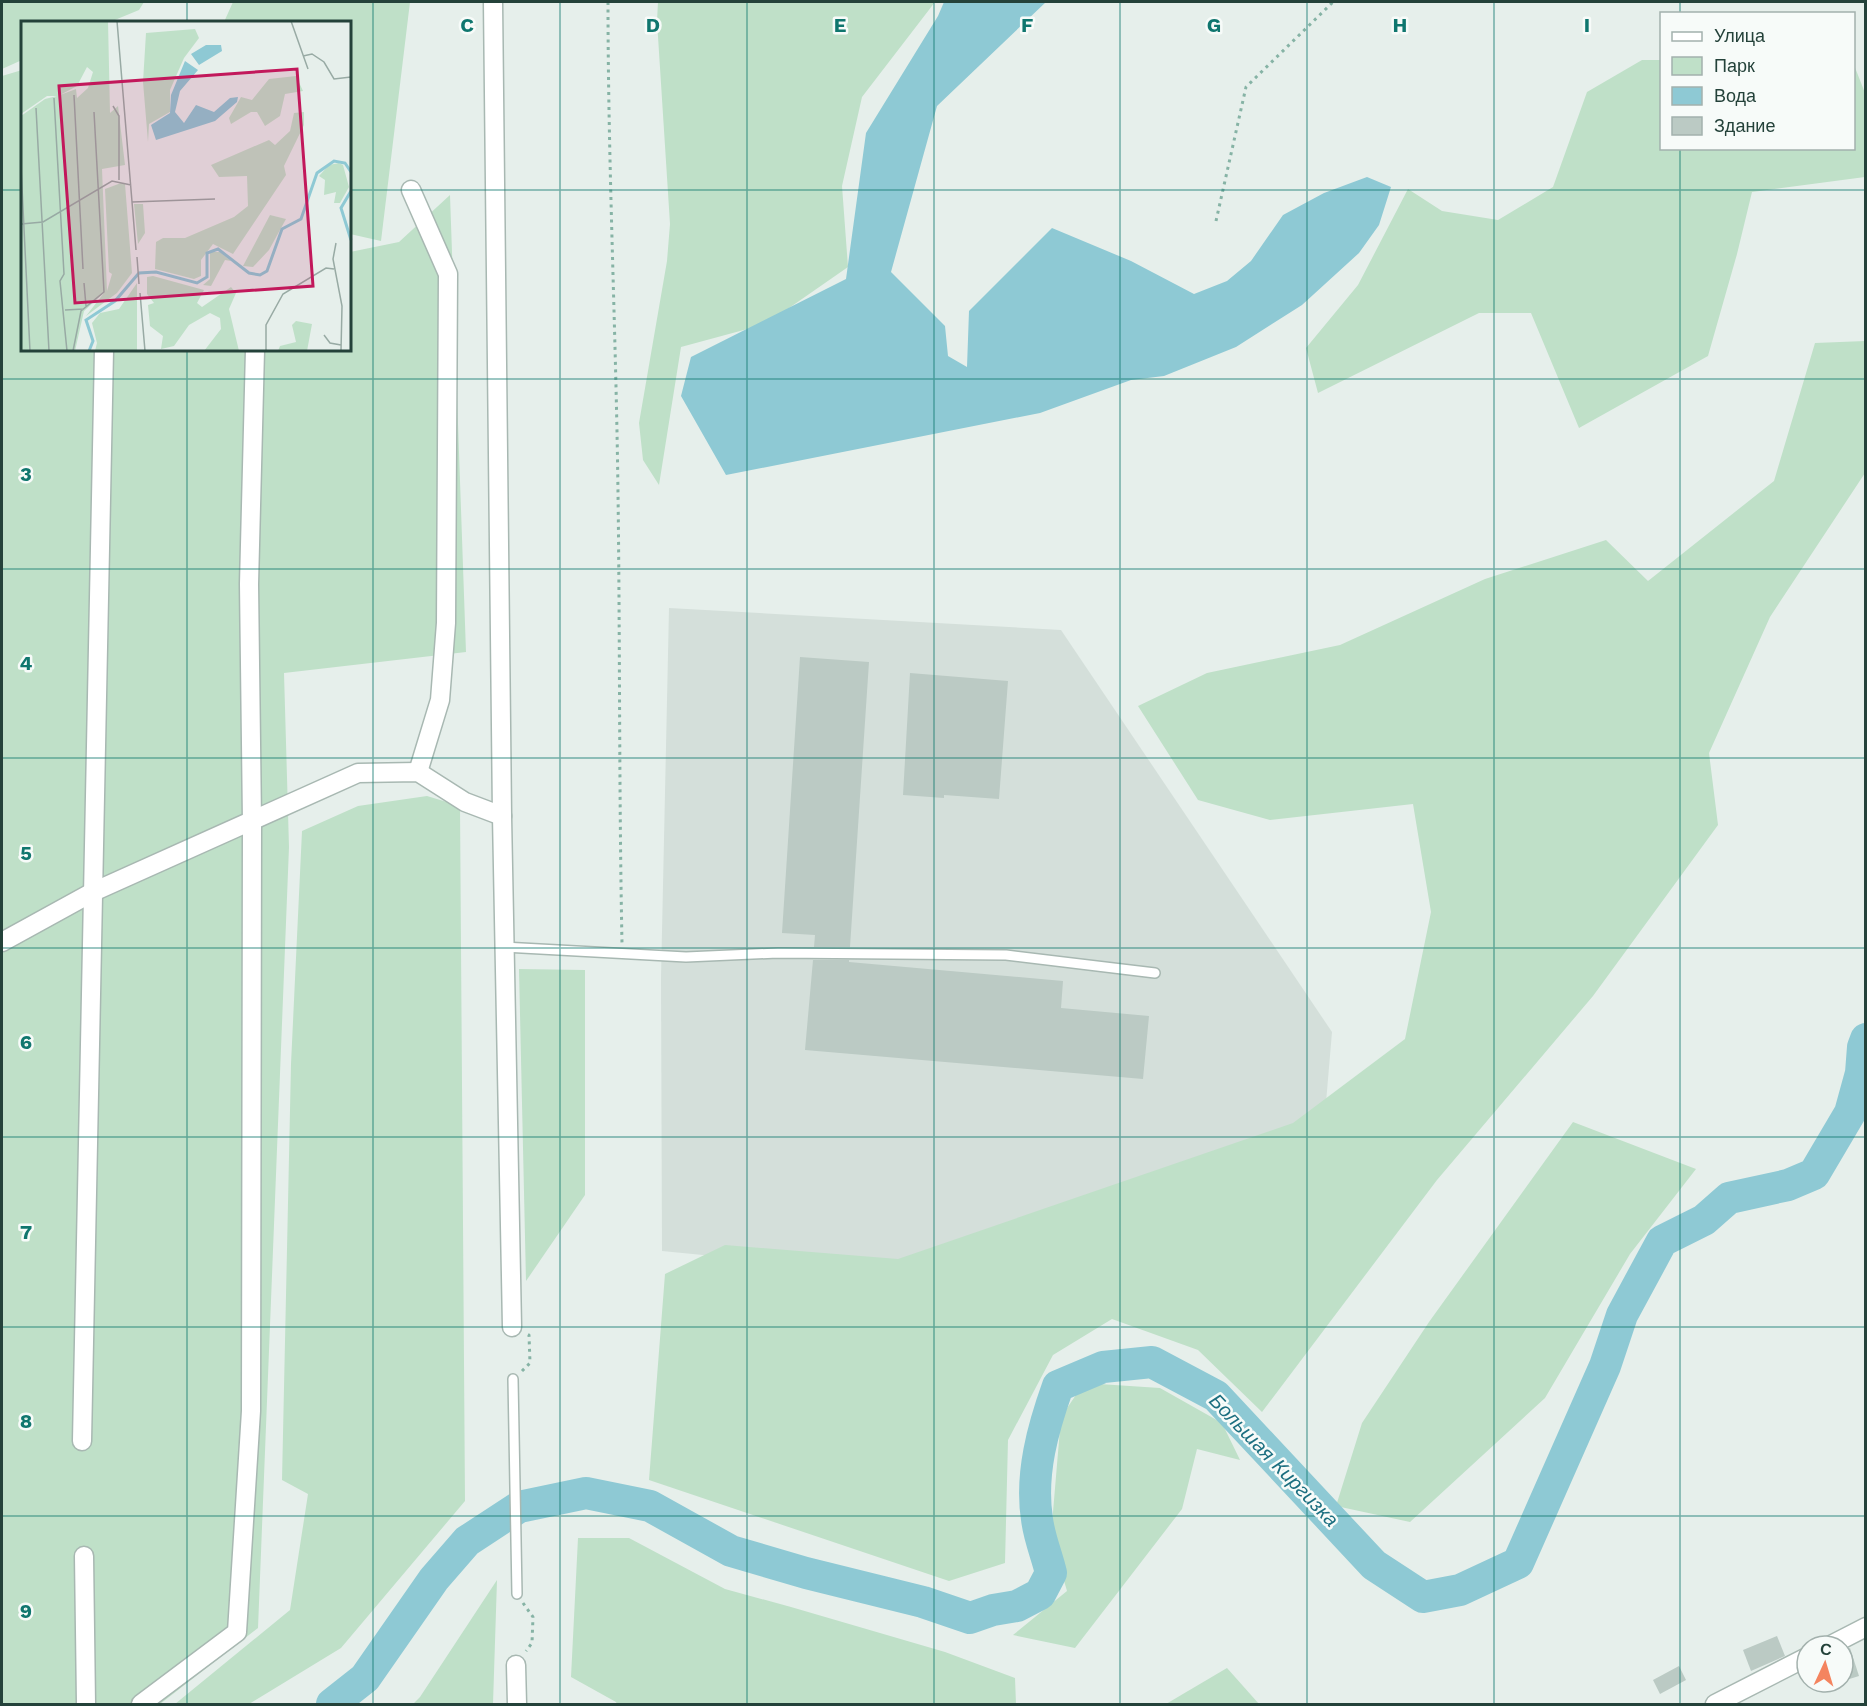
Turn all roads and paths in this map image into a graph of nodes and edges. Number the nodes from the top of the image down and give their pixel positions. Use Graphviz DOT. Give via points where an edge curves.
graph roads {
  1 [pos="493,2"];
  2 [pos="608,2"];
  3 [pos="1333,2"];
  4 [pos="411,190"];
  5 [pos="1216,221"];
  6 [pos="104,351"];
  7 [pos="255,351"];
  8 [pos="418,772"];
  9 [pos="502,816"];
  10 [pos="252,822"];
  11 [pos="93,892"];
  12 [pos="2,942"];
  13 [pos="505,947"];
  14 [pos="622,953"];
  15 [pos="1155,973"];
  16 [pos="512,1327"];
  17 [pos="513,1379"];
  18 [pos="82,1442"];
  19 [pos="84,1556"];
  20 [pos="517,1594"];
  21 [pos="1866,1627"];
  22 [pos="1852,1634"];
  23 [pos="1795,1663"];
  24 [pos="516,1665"];
  25 [pos="86,1704"];
  26 [pos="141,1704"];
  27 [pos="517,1704"];
  28 [pos="1715,1704"];
  1 -- 9 [label="street"];
  2 -- 14 [label="path"];
  3 -- 5 [label="path" via="1246,87"];
  4 -- 8 [label="street" via="448,274 446,623 440,700"];
  6 -- 11 [label="street"];
  7 -- 10 [label="street" via="249,584"];
  8 -- 9 [label="street" via="465,802"];
  8 -- 10 [label="street" via="358,772"];
  9 -- 13 [label="street"];
  10 -- 11 [label="street"];
  10 -- 26 [label="street" via="251,1412 237,1632"];
  11 -- 12 [label="street"];
  11 -- 18 [label="street"];
  13 -- 14 [label="lane"];
  13 -- 16 [label="street"];
  14 -- 15 [label="lane" via="686,957 778,953 1006,955"];
  16 -- 17 [label="path" via="529,1335 530,1354 530,1363"];
  17 -- 20 [label="lane"];
  19 -- 25 [label="street"];
  20 -- 24 [label="path" via="533,1617 532,1643"];
  21 -- 22 [label="street"];
  23 -- 28 [label="street"];
  24 -- 27 [label="street"];
}
